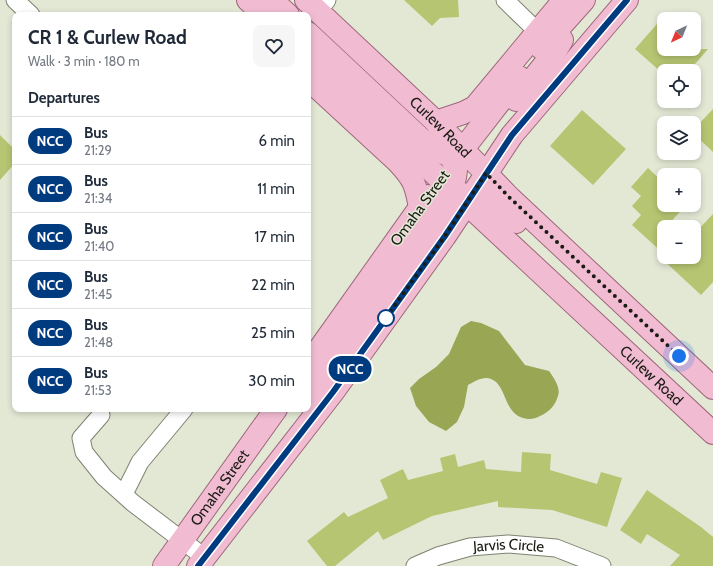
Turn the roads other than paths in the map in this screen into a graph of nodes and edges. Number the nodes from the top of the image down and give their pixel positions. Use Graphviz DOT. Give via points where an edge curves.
graph roads {
  1 [pos="15,0"];
  2 [pos="238,0"];
  3 [pos="248,0"];
  4 [pos="272,0"];
  5 [pos="505,0"];
  6 [pos="564,0"];
  7 [pos="586,0"];
  8 [pos="627,0"];
  9 [pos="317,4"];
  10 [pos="28,12"];
  11 [pos="246,12"];
  12 [pos="261,12"];
  13 [pos="285,12"];
  14 [pos="537,31"];
  15 [pos="311,36"];
  16 [pos="311,58"];
  17 [pos="311,82"];
  18 [pos="436,122"];
  19 [pos="466,179"];
  20 [pos="420,208"];
  21 [pos="311,360"];
  22 [pos="713,388"];
  23 [pos="311,395"];
  24 [pos="713,406"];
  25 [pos="182,412"];
  26 [pos="274,412"];
  27 [pos="300,412"];
  28 [pos="101,415"];
  29 [pos="713,433"];
  30 [pos="124,494"];
  31 [pos="236,516"];
  32 [pos="182,540"];
  33 [pos="201,562"];
  34 [pos="164,566"];
  35 [pos="415,566"];
  36 [pos="602,566"];
  1 -- 10 [label="street"];
  2 -- 11 [label="main road"];
  3 -- 12 [label="main road"];
  4 -- 13 [label="main road"];
  5 -- 14 [label="street"];
  6 -- 14 [label="main road"];
  7 -- 19 [label="main road, Omaha Street" via="548,40"];
  8 -- 19 [label="main road, Omaha Street" via="512,135"];
  9 -- 18 [label="main road, Curlew Road"];
  14 -- 18 [label="main road" via="475,106"];
  15 -- 19 [label="main road" via="420,138 441,153"];
  16 -- 19 [label="main road, Curlew Road"];
  17 -- 20 [label="main road" via="410,175 417,191"];
  18 -- 19 [label="main road, Curlew Road"];
  19 -- 20 [label="main road, Omaha Street"];
  19 -- 22 [label="main road, Curlew Road" via="510,198"];
  19 -- 23 [label="main road"];
  19 -- 24 [label="main road" via="486,199 500,207"];
  19 -- 29 [label="main road, Curlew Road" via="485,220"];
  19 -- 31 [label="main road, Omaha Street" via="445,236 333,392"];
  20 -- 21 [label="main road, Omaha Street"];
  25 -- 30 [label="street" via="140,462"];
  26 -- 32 [label="main road, Omaha Street"];
  27 -- 31 [label="main road"];
  28 -- 30 [label="street" via="81,438 84,452 104,477"];
  30 -- 32 [label="street"];
  31 -- 33 [label="main road, Omaha Street"];
  32 -- 33 [label="street"];
  32 -- 34 [label="main road, Omaha Street"];
  35 -- 36 [label="street, Jarvis Circle" via="470,547 508,544 556,548"];
}
